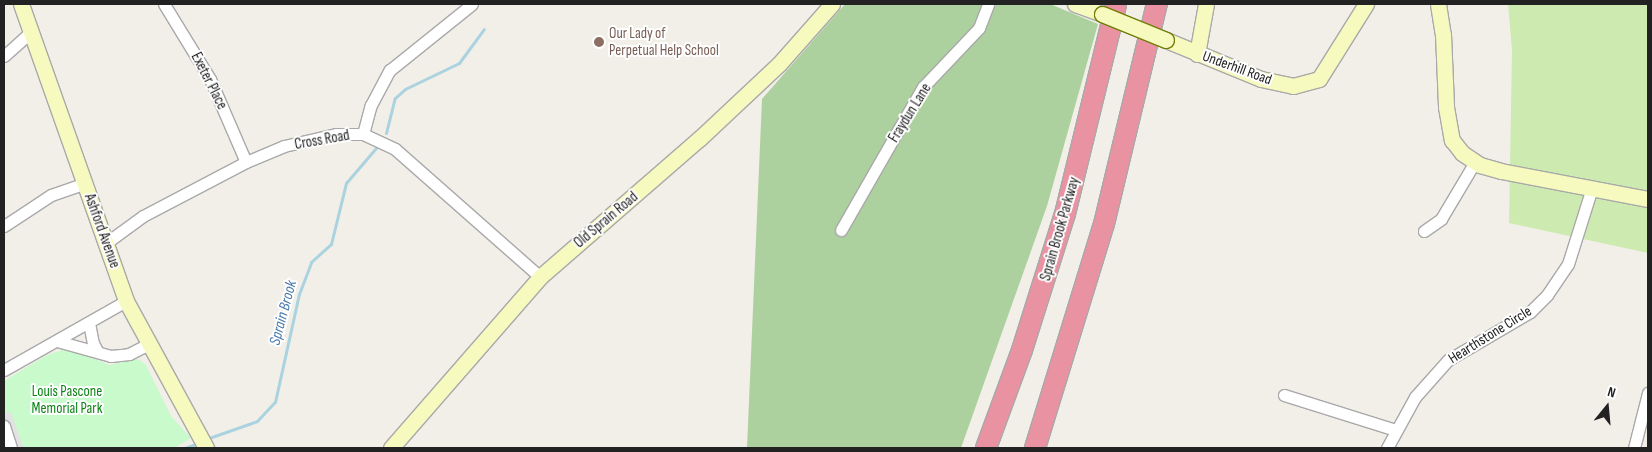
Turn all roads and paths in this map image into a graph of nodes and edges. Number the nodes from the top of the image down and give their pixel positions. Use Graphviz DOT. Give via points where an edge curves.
graph roads {
  1 [pos="22,4"];
  2 [pos="164,4"];
  3 [pos="472,4"];
  4 [pos="832,4"];
  5 [pos="988,4"];
  6 [pos="1075,4"];
  7 [pos="1157,4"];
  8 [pos="1206,4"];
  9 [pos="1366,4"];
  10 [pos="1438,4"];
  11 [pos="1109,9"];
  12 [pos="32,31"];
  13 [pos="1197,54"];
  14 [pos="4,56"];
  15 [pos="363,134"];
  16 [pos="246,162"];
  17 [pos="1475,162"];
  18 [pos="85,183"];
  19 [pos="1592,188"];
  20 [pos="1648,198"];
  21 [pos="4,226"];
  22 [pos="841,230"];
  23 [pos="1424,231"];
  24 [pos="106,243"];
  25 [pos="540,277"];
  26 [pos="126,301"];
  27 [pos="89,323"];
  28 [pos="57,341"];
  29 [pos="149,344"];
  30 [pos="98,351"];
  31 [pos="4,370"];
  32 [pos="1648,393"];
  33 [pos="1284,396"];
  34 [pos="4,426"];
  35 [pos="1396,430"];
  36 [pos="203,442"];
  37 [pos="11,448"];
  38 [pos="391,448"];
  39 [pos="986,448"];
  40 [pos="1035,448"];
  41 [pos="1387,448"];
  42 [pos="1634,448"];
  1 -- 12 [label="street, Ashford Avenue"];
  2 -- 16 [label="street, Exeter Place" via="210,79"];
  3 -- 15 [label="street" via="390,70 371,105"];
  4 -- 25 [label="street, Old Sprain Road" via="779,64 699,139"];
  5 -- 22 [label="street, Fraydun Lane" via="979,28 923,87"];
  6 -- 11 [label="street, Underhill Road"];
  7 -- 40 [label="highway" via="1104,224"];
  8 -- 13 [label="street"];
  9 -- 13 [label="street, Underhill Road" via="1329,65 1318,79 1310,83 1293,86 1261,79"];
  10 -- 17 [label="street" via="1443,34 1446,107 1452,140"];
  11 -- 13 [label="street, Underhill Road, bridge"];
  11 -- 39 [label="highway, Sprain Brook Parkway" via="1065,214 1022,350"];
  12 -- 14 [label="street"];
  12 -- 18 [label="street, Ashford Avenue"];
  15 -- 16 [label="street, Cross Road" via="336,134 284,146"];
  15 -- 25 [label="street, Cross Road" via="395,149"];
  16 -- 24 [label="street, Cross Road" via="143,216"];
  17 -- 19 [label="street" via="1501,172"];
  17 -- 23 [label="street" via="1441,219"];
  18 -- 21 [label="street" via="51,195"];
  18 -- 24 [label="street, Ashford Avenue"];
  19 -- 20 [label="street"];
  19 -- 35 [label="street, Hearthstone Circle" via="1568,264 1547,295 1530,312 1448,360 1415,397"];
  24 -- 26 [label="street, Ashford Avenue"];
  25 -- 38 [label="street, Old Sprain Road"];
  26 -- 27 [label="street"];
  26 -- 29 [label="street, Ashford Avenue"];
  27 -- 28 [label="street"];
  27 -- 30 [label="street"];
  28 -- 30 [label="street"];
  28 -- 31 [label="street"];
  29 -- 30 [label="street" via="120,356"];
  29 -- 36 [label="street, Ashford Avenue"];
  32 -- 42 [label="street"];
  33 -- 35 [label="street"];
  34 -- 37 [label="street"];
  35 -- 41 [label="street, Hearthstone Circle"];
}
